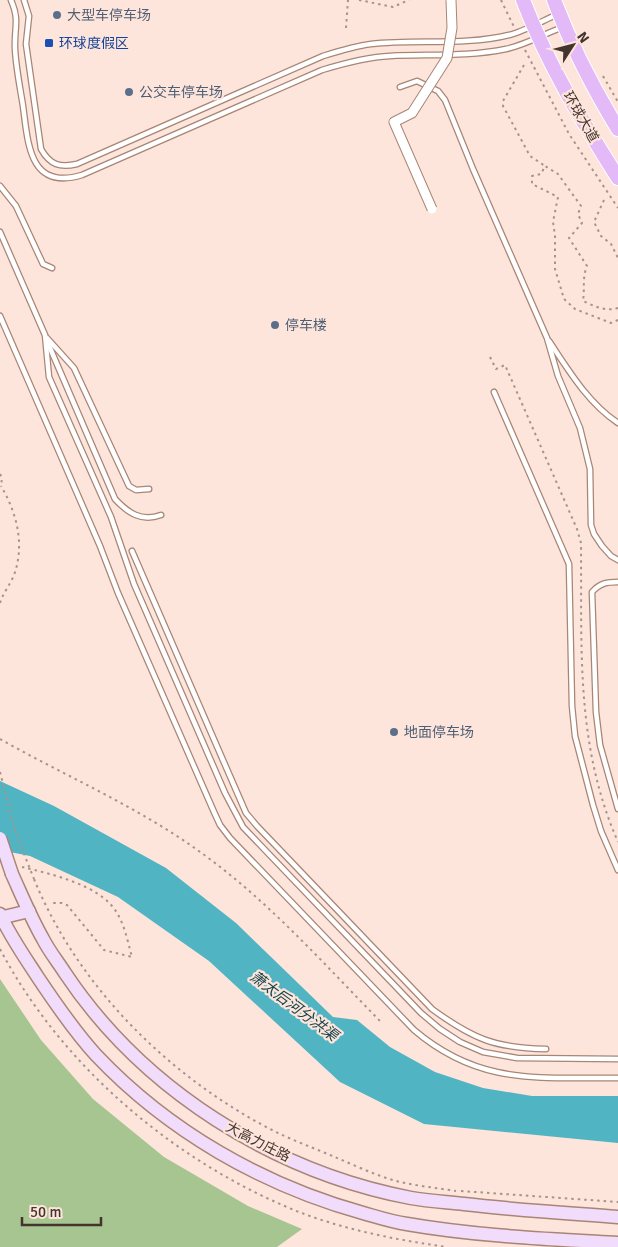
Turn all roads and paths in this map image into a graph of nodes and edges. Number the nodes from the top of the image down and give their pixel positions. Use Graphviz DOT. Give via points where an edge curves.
graph roads {
  1 [pos="11,0"];
  2 [pos="24,0"];
  3 [pos="348,0"];
  4 [pos="359,0"];
  5 [pos="409,0"];
  6 [pos="451,0"];
  7 [pos="502,0"];
  8 [pos="523,0"];
  9 [pos="554,0"];
  10 [pos="562,20"];
  11 [pos="346,28"];
  12 [pos="536,31"];
  13 [pos="516,32"];
  14 [pos="522,44"];
  15 [pos="524,65"];
  16 [pos="400,87"];
  17 [pos="618,129"];
  18 [pos="546,166"];
  19 [pos="618,178"];
  20 [pos="0,186"];
  21 [pos="604,200"];
  22 [pos="618,208"];
  23 [pos="432,209"];
  24 [pos="0,232"];
  25 [pos="618,258"];
  26 [pos="52,268"];
  27 [pos="618,308"];
  28 [pos="0,316"];
  29 [pos="618,320"];
  30 [pos="45,335"];
  31 [pos="547,338"];
  32 [pos="490,357"];
  33 [pos="494,392"];
  34 [pos="618,423"];
  35 [pos="0,474"];
  36 [pos="0,487"];
  37 [pos="149,488"];
  38 [pos="161,515"];
  39 [pos="132,551"];
  40 [pos="618,560"];
  41 [pos="618,582"];
  42 [pos="0,603"];
  43 [pos="0,739"];
  44 [pos="0,772"];
  45 [pos="618,809"];
  46 [pos="0,838"];
  47 [pos="618,842"];
  48 [pos="15,870"];
  49 [pos="618,870"];
  50 [pos="51,903"];
  51 [pos="29,911"];
  52 [pos="1,916"];
  53 [pos="380,1021"];
  54 [pos="546,1049"];
  55 [pos="618,1059"];
  56 [pos="618,1078"];
  57 [pos="618,1202"];
  58 [pos="618,1217"];
  59 [pos="618,1243"];
  1 -- 14 [label="lane" via="17,17 15,52 29,150 39,167 61,180 82,175 322,70 389,56 458,56"];
  2 -- 13 [label="lane" via="29,16 26,44 42,149 52,162 66,167 344,49 398,42 459,42"];
  3 -- 11 [label="path"];
  4 -- 5 [label="path" via="393,7"];
  6 -- 23 [label="street, bridge" via="448,58 412,113 394,122"];
  7 -- 13 [label="path"];
  8 -- 12 [label="main road, 环球大道"];
  9 -- 10 [label="main road, 环球大道"];
  10 -- 12 [label="lane"];
  10 -- 12 [label="lane"];
  10 -- 17 [label="main road, 环球大道"];
  12 -- 13 [label="lane"];
  12 -- 14 [label="lane"];
  12 -- 19 [label="main road, 环球大道" via="579,117"];
  14 -- 22 [label="path" via="569,134"];
  15 -- 18 [label="path" via="503,106 530,156"];
  16 -- 31 [label="lane" via="417,82 438,91 446,100"];
  18 -- 27 [label="path" via="558,174 581,206 578,214 582,222 569,238 587,266 582,301 601,308"];
  18 -- 29 [label="path" via="541,174 532,176 532,184 558,197 553,222 555,268 564,299 575,309 611,324"];
  20 -- 26 [label="lane" via="16,206 43,264"];
  21 -- 25 [label="path" via="594,222"];
  24 -- 30 [label="lane"];
  28 -- 56 [label="lane" via="214,812 230,838 414,1030 445,1053 468,1065 512,1076"];
  30 -- 37 [label="lane" via="74,368 129,486 136,490"];
  30 -- 38 [label="lane" via="115,499 133,515 152,518"];
  30 -- 55 [label="lane" via="49,377 111,517 142,602 243,827 421,1013 460,1042 483,1052 517,1058"];
  31 -- 34 [label="lane" via="589,398"];
  31 -- 40 [label="lane" via="586,449 590,469 591,525 602,546"];
  32 -- 47 [label="path" via="496,370 505,365 581,543 582,671 586,725 598,789"];
  33 -- 49 [label="lane" via="569,564 575,736 595,812"];
  35 -- 36 [label="path" via="3,482"];
  36 -- 42 [label="path" via="14,512 20,543 14,574"];
  39 -- 54 [label="lane" via="246,813 432,1009 455,1027 477,1038 506,1046"];
  41 -- 45 [label="lane" via="606,582 592,592 596,712 600,745"];
  43 -- 53 [label="path" via="109,795 207,857 252,894"];
  44 -- 57 [label="path, bridge" via="15,831 45,906 58,929 123,1017 173,1064 225,1103 274,1132 400,1182 458,1191"];
  46 -- 48 [label="main road, 大高力庄路, bridge"];
  48 -- 50 [label="path" via="67,879 113,906 119,915 132,958 104,950 67,904"];
  48 -- 51 [label="main road, 大高力庄路"];
  51 -- 52 [label="main road"];
  51 -- 58 [label="main road, 大高力庄路" via="43,940 77,991 116,1038 159,1079 219,1122 342,1181 412,1198"];
  52 -- 59 [label="main road, 大高力庄路" via="56,1005 96,1054 140,1095 198,1141 267,1179 336,1205 406,1224 506,1236"];
}
